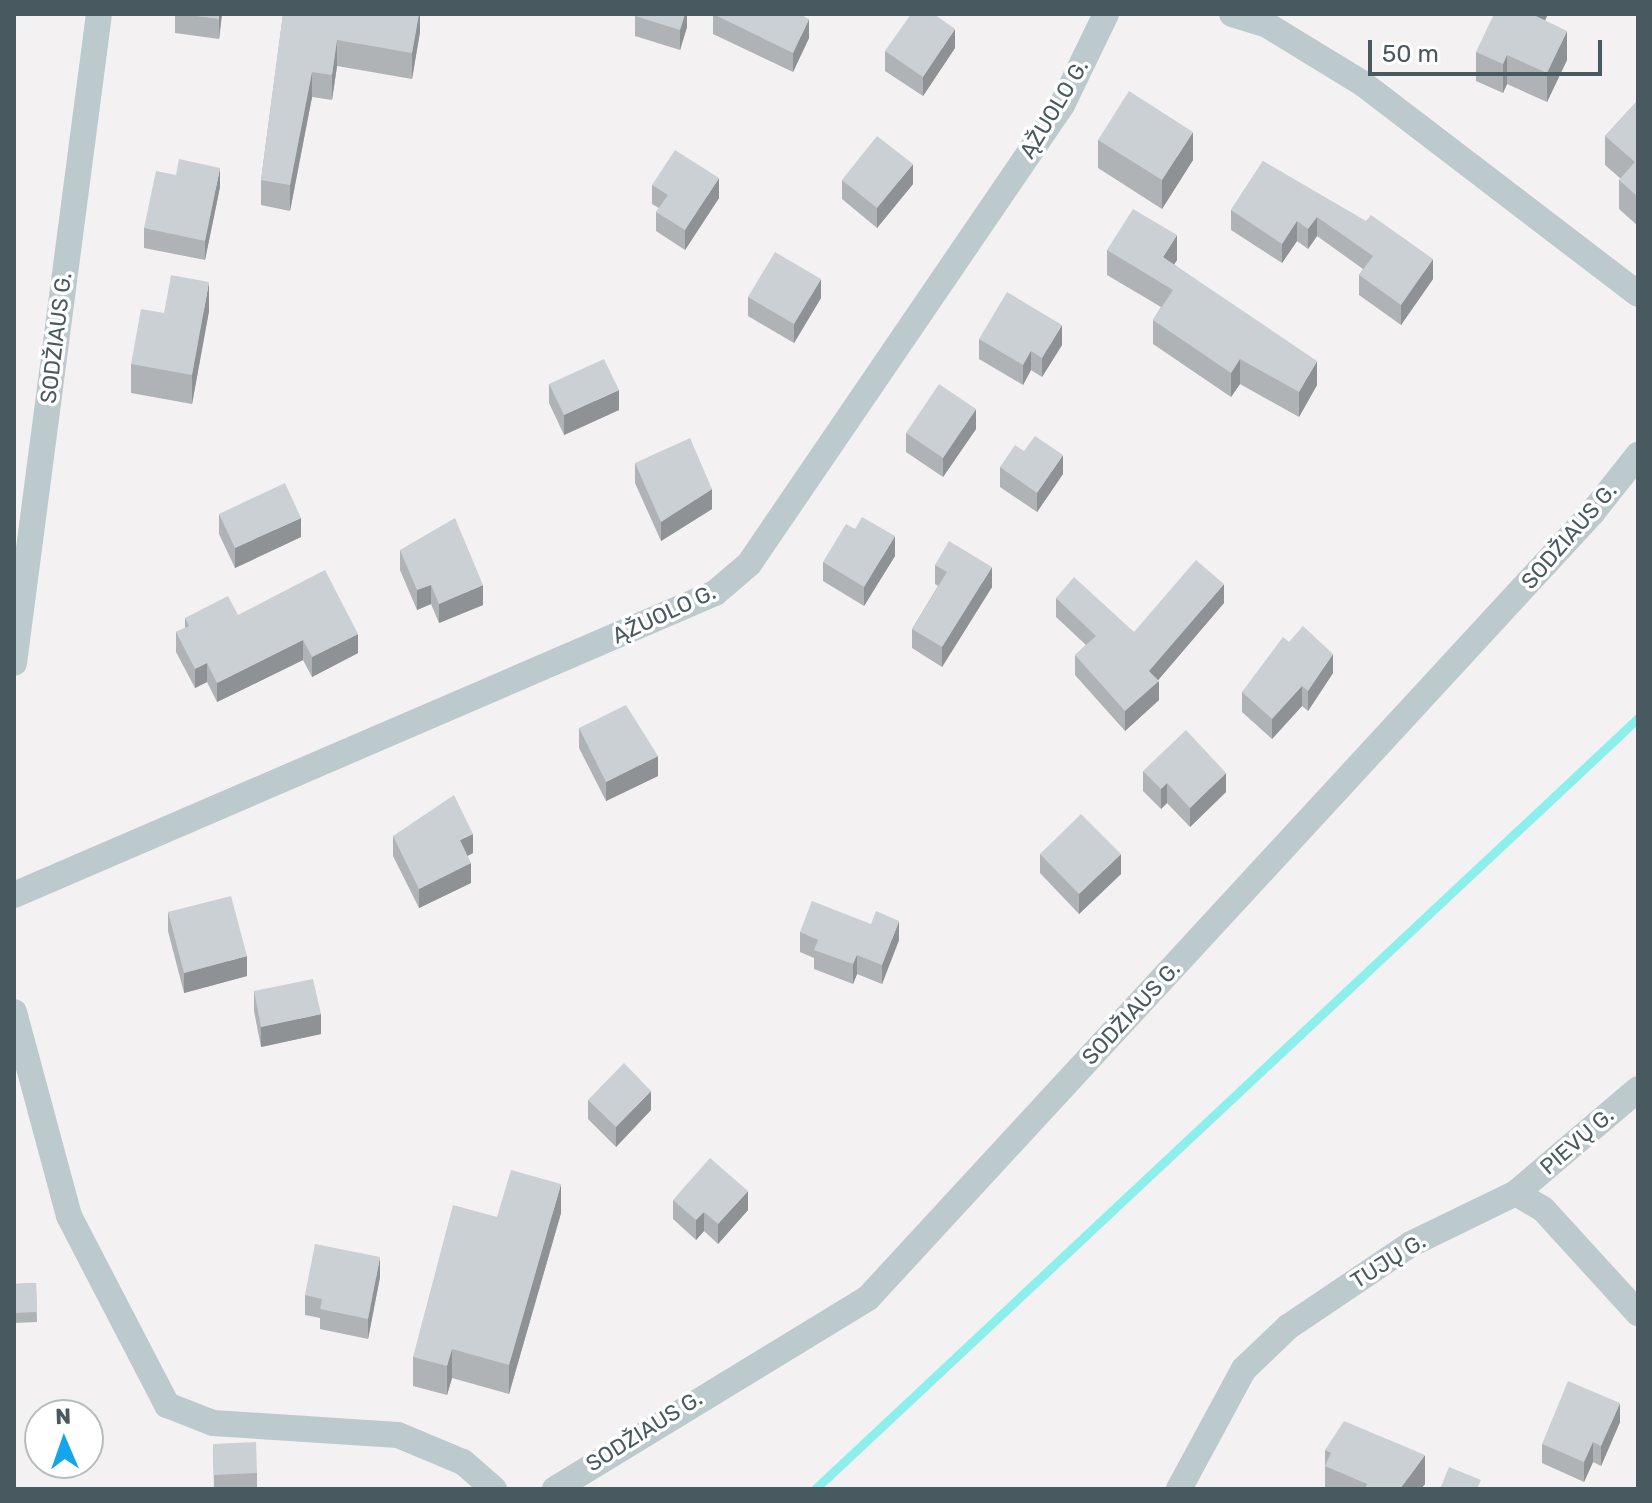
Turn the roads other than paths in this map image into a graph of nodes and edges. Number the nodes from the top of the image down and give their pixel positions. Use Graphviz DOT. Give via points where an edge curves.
graph roads {
  1 [pos="99,14"];
  2 [pos="1106,14"];
  3 [pos="1232,14"];
  4 [pos="1638,294"];
  5 [pos="1638,455"];
  6 [pos="20,561"];
  7 [pos="14,663"];
  8 [pos="14,895"];
  9 [pos="14,1012"];
  10 [pos="1638,1089"];
  11 [pos="1516,1193"];
  12 [pos="1638,1313"];
  13 [pos="494,1489"];
  14 [pos="555,1489"];
  15 [pos="1179,1489"];
  1 -- 6 [label="street, SODŽIAUS G."];
  2 -- 8 [label="street, ĄŽUOLO G." via="1062,105 749,564 715,593"];
  3 -- 4 [label="street" via="1267,25 1362,83"];
  5 -- 14 [label="street, SODŽIAUS G." via="1592,513 868,1298 658,1420"];
  6 -- 7 [label="street, SODŽIAUS G."];
  9 -- 13 [label="street" via="69,1216 167,1405 213,1423 398,1435 463,1462"];
  10 -- 11 [label="street, PIEVŲ G."];
  11 -- 12 [label="street" via="1543,1209"];
  11 -- 15 [label="street, TUJŲ G." via="1411,1244 1288,1327 1244,1369"];
}
